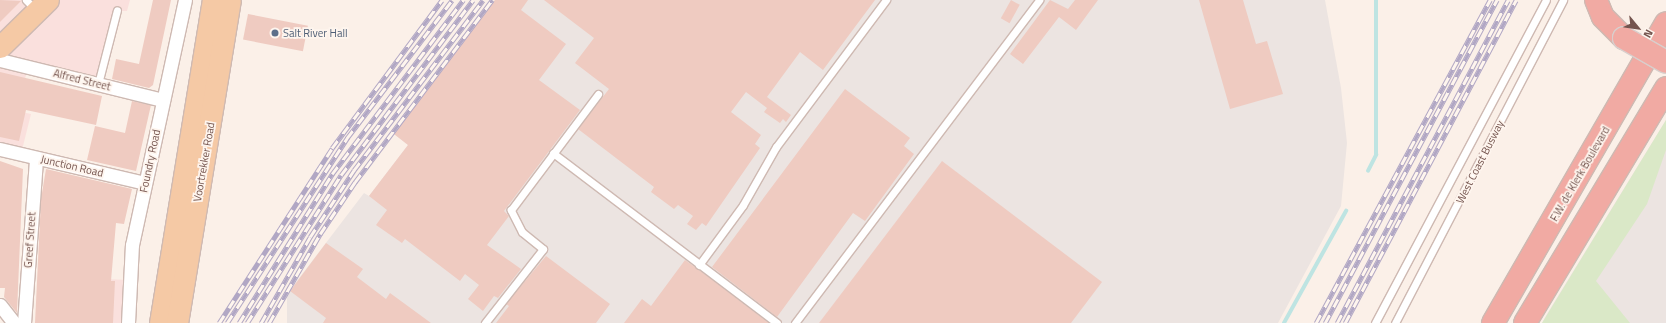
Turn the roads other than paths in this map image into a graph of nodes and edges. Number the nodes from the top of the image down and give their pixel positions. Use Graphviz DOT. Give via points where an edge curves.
graph roads {
  1 [pos="185,0"];
  2 [pos="212,0"];
  3 [pos="230,0"];
  4 [pos="886,0"];
  5 [pos="1039,0"];
  6 [pos="1546,0"];
  7 [pos="1564,0"];
  8 [pos="1596,0"];
  9 [pos="1606,0"];
  10 [pos="37,4"];
  11 [pos="118,10"];
  12 [pos="1666,23"];
  13 [pos="1625,35"];
  14 [pos="0,47"];
  15 [pos="1666,53"];
  16 [pos="0,60"];
  17 [pos="1666,62"];
  18 [pos="98,84"];
  19 [pos="1666,88"];
  20 [pos="1666,93"];
  21 [pos="598,94"];
  22 [pos="163,100"];
  23 [pos="1641,132"];
  24 [pos="0,149"];
  25 [pos="553,153"];
  26 [pos="36,158"];
  27 [pos="145,183"];
  28 [pos="700,265"];
  29 [pos="0,305"];
  30 [pos="14,323"];
  31 [pos="24,323"];
  32 [pos="128,323"];
  33 [pos="160,323"];
  34 [pos="177,323"];
  35 [pos="485,323"];
  36 [pos="777,323"];
  37 [pos="795,323"];
  38 [pos="1375,323"];
  39 [pos="1395,323"];
  40 [pos="1493,323"];
  41 [pos="1525,323"];
  1 -- 22 [label="street, Foundry Road"];
  2 -- 33 [label="main road, Voortrekker Road"];
  3 -- 34 [label="main road, Voortrekker Road"];
  4 -- 28 [label="lane" via="776,147 741,209"];
  5 -- 37 [label="lane"];
  6 -- 38 [label="lane"];
  7 -- 39 [label="lane, West Coast Busway"];
  8 -- 13 [label="highway" via="1603,17"];
  9 -- 13 [label="highway" via="1609,10"];
  10 -- 14 [label="main road"];
  11 -- 18 [label="lane"];
  12 -- 40 [label="highway, F.W. de Klerk Boulevard"];
  13 -- 15 [label="highway"];
  13 -- 17 [label="highway, bridge"];
  16 -- 18 [label="street, Alfred Street"];
  18 -- 22 [label="street, Alfred Street"];
  19 -- 23 [label="highway"];
  20 -- 23 [label="highway"];
  21 -- 25 [label="lane"];
  22 -- 27 [label="street, Foundry Road"];
  23 -- 41 [label="highway"];
  24 -- 26 [label="street, Junction Road"];
  25 -- 28 [label="lane"];
  25 -- 35 [label="lane" via="511,210 522,232 543,249"];
  26 -- 27 [label="street, Junction Road"];
  26 -- 31 [label="street, Greef Street"];
  27 -- 32 [label="street, Foundry Road" via="132,245"];
  28 -- 36 [label="lane"];
  29 -- 30 [label="street"];
}
